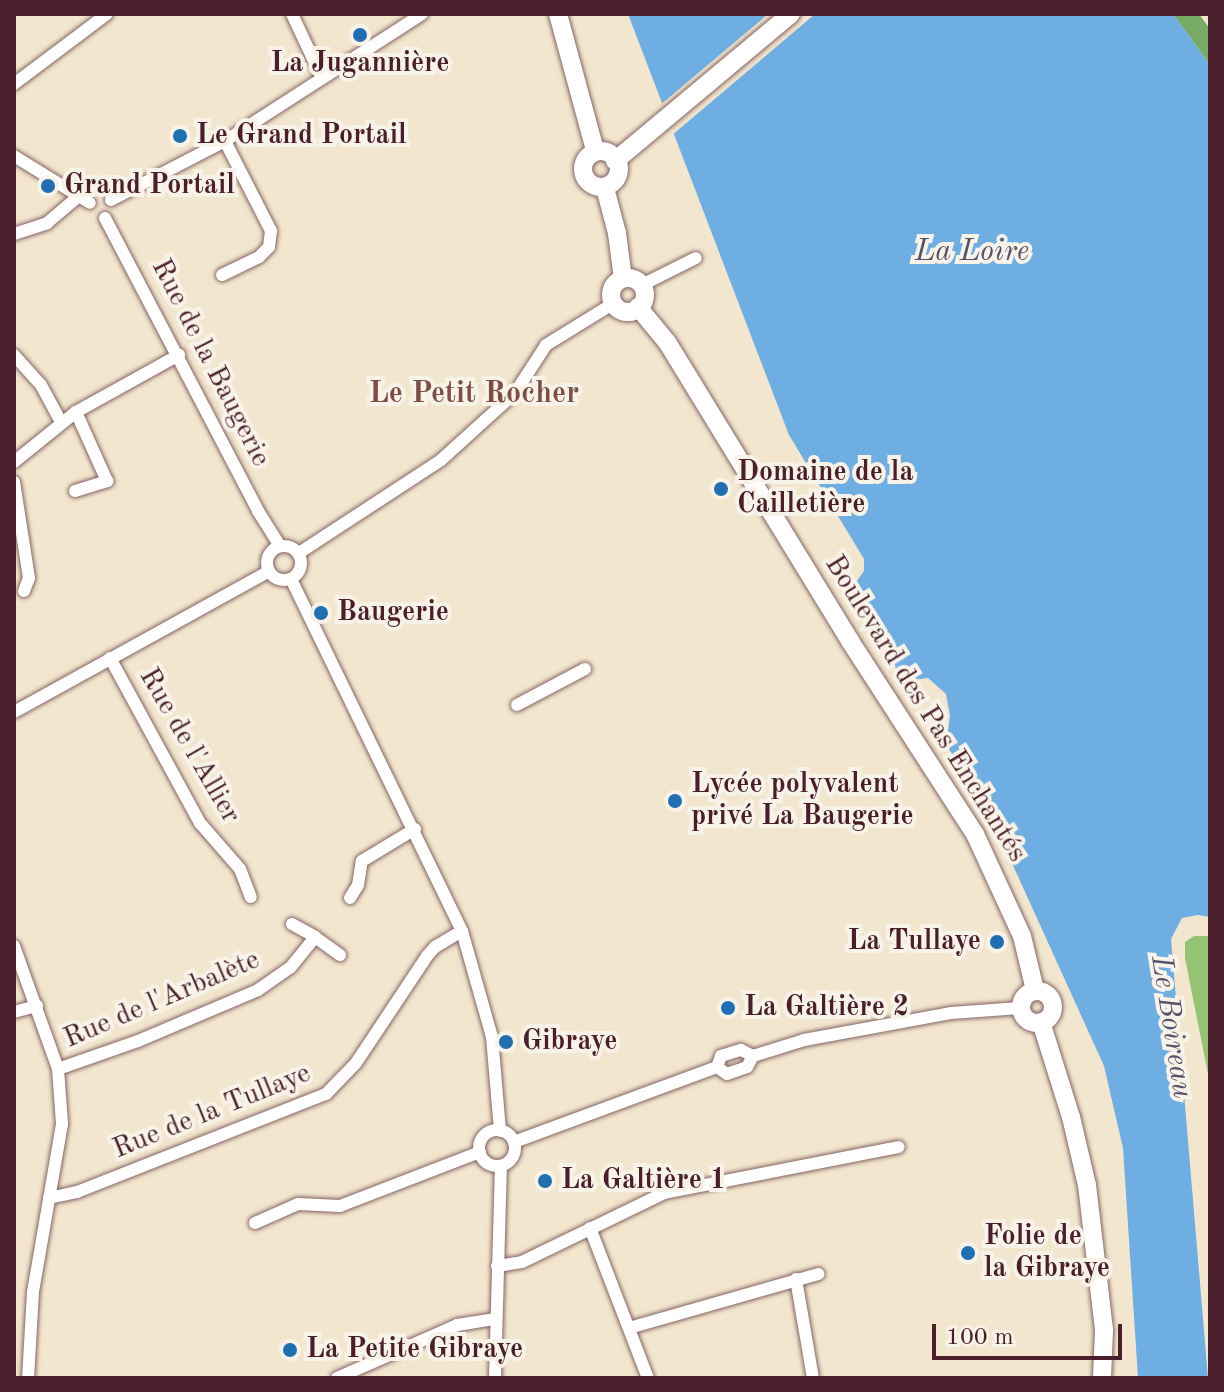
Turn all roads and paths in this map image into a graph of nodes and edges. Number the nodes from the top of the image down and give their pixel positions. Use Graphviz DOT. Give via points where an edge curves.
graph roads {
  1 [pos="107,14"];
  2 [pos="292,14"];
  3 [pos="422,14"];
  4 [pos="558,14"];
  5 [pos="791,14"];
  6 [pos="322,78"];
  7 [pos="14,84"];
  8 [pos="225,141"];
  9 [pos="595,150"];
  10 [pos="14,156"];
  11 [pos="620,158"];
  12 [pos="605,188"];
  13 [pos="85,200"];
  14 [pos="111,200"];
  15 [pos="105,218"];
  16 [pos="14,234"];
  17 [pos="696,258"];
  18 [pos="222,275"];
  19 [pos="623,279"];
  20 [pos="642,285"];
  21 [pos="614,303"];
  22 [pos="638,307"];
  23 [pos="14,355"];
  24 [pos="179,355"];
  25 [pos="76,412"];
  26 [pos="61,422"];
  27 [pos="14,462"];
  28 [pos="14,482"];
  29 [pos="75,491"];
  30 [pos="276,548"];
  31 [pos="299,553"];
  32 [pos="269,571"];
  33 [pos="291,579"];
  34 [pos="24,591"];
  35 [pos="110,658"];
  36 [pos="585,669"];
  37 [pos="517,705"];
  38 [pos="14,712"];
  39 [pos="415,829"];
  40 [pos="251,897"];
  41 [pos="350,898"];
  42 [pos="292,924"];
  43 [pos="462,931"];
  44 [pos="315,937"];
  45 [pos="14,946"];
  46 [pos="340,955"];
  47 [pos="1035,990"];
  48 [pos="37,1006"];
  49 [pos="1020,1008"];
  50 [pos="14,1012"];
  51 [pos="1041,1022"];
  52 [pos="58,1069"];
  53 [pos="500,1131"];
  54 [pos="514,1142"];
  55 [pos="899,1147"];
  56 [pos="480,1152"];
  57 [pos="501,1166"];
  58 [pos="49,1198"];
  59 [pos="255,1223"];
  60 [pos="590,1228"];
  61 [pos="497,1266"];
  62 [pos="818,1274"];
  63 [pos="796,1279"];
  64 [pos="496,1319"];
  65 [pos="629,1328"];
  66 [pos="28,1378"];
  67 [pos="337,1378"];
  68 [pos="495,1378"];
  69 [pos="648,1378"];
  70 [pos="813,1378"];
  71 [pos="1102,1378"];
  1 -- 7 [label="street"];
  2 -- 6 [label="street"];
  3 -- 6 [label="street"];
  4 -- 9 [label="main road"];
  5 -- 11 [label="main road"];
  6 -- 8 [label="street"];
  8 -- 14 [label="street"];
  8 -- 18 [label="street" via="271,231 269,247 259,257"];
  9 -- 11 [label="main road"];
  9 -- 12 [label="main road" via="586,158 585,170 590,182"];
  10 -- 13 [label="street"];
  11 -- 12 [label="main road" via="616,179"];
  12 -- 19 [label="main road"];
  13 -- 14 [label="street" via="101,195"];
  13 -- 15 [label="street" via="92,214"];
  13 -- 16 [label="street" via="47,223"];
  14 -- 15 [label="street" via="113,210"];
  15 -- 24 [label="street, Rue de la Baugerie"];
  17 -- 20 [label="street"];
  19 -- 20 [label="main road"];
  19 -- 21 [label="main road" via="613,289"];
  20 -- 22 [label="main road" via="645,295"];
  21 -- 22 [label="main road" via="626,311"];
  21 -- 31 [label="street" via="546,345 515,393 441,460"];
  22 -- 47 [label="main road, Boulevard des Pas Enchantés" via="667,342 975,834 1022,936"];
  23 -- 26 [label="street" via="41,385"];
  24 -- 25 [label="street"];
  24 -- 30 [label="street, Rue de la Baugerie"];
  25 -- 26 [label="street"];
  25 -- 29 [label="street" via="107,481"];
  26 -- 27 [label="street"];
  28 -- 34 [label="street" via="29,578"];
  30 -- 31 [label="street" via="292,547"];
  30 -- 32 [label="street" via="268,556"];
  31 -- 33 [label="street" via="300,570"];
  32 -- 33 [label="street" via="276,578"];
  32 -- 35 [label="street"];
  33 -- 39 [label="street"];
  35 -- 38 [label="street"];
  35 -- 40 [label="street, Rue de l'Allier" via="200,823 240,869"];
  36 -- 37 [label="street"];
  39 -- 41 [label="street" via="362,861"];
  39 -- 43 [label="street"];
  42 -- 44 [label="street"];
  43 -- 53 [label="street" via="492,1037"];
  43 -- 58 [label="street, Rue de la Tullaye" via="427,956 356,1063 326,1094 77,1192"];
  44 -- 46 [label="street"];
  44 -- 52 [label="street, Rue de l'Arbalète" via="290,968 258,990"];
  45 -- 48 [label="street"];
  47 -- 49 [label="main road"];
  47 -- 51 [label="main road" via="1053,1005"];
  48 -- 50 [label="street"];
  48 -- 52 [label="street"];
  49 -- 51 [label="main road" via="1027,1020"];
  49 -- 54 [label="street" via="981,1009 804,1040 753,1056 747,1067 727,1074 717,1067"];
  51 -- 71 [label="main road" via="1087,1185 1104,1330"];
  52 -- 58 [label="street" via="62,1124"];
  53 -- 54 [label="street"];
  53 -- 56 [label="street" via="484,1137"];
  54 -- 57 [label="street" via="513,1157"];
  55 -- 60 [label="street" via="664,1193"];
  56 -- 57 [label="street" via="487,1163"];
  56 -- 59 [label="street" via="340,1206 298,1204"];
  57 -- 61 [label="street"];
  58 -- 66 [label="street" via="33,1292"];
  60 -- 61 [label="street" via="522,1262"];
  60 -- 65 [label="street"];
  61 -- 64 [label="street"];
  62 -- 63 [label="street"];
  63 -- 65 [label="street"];
  63 -- 70 [label="street"];
  64 -- 67 [label="street" via="457,1325"];
  64 -- 68 [label="street"];
  65 -- 69 [label="street"];
}
